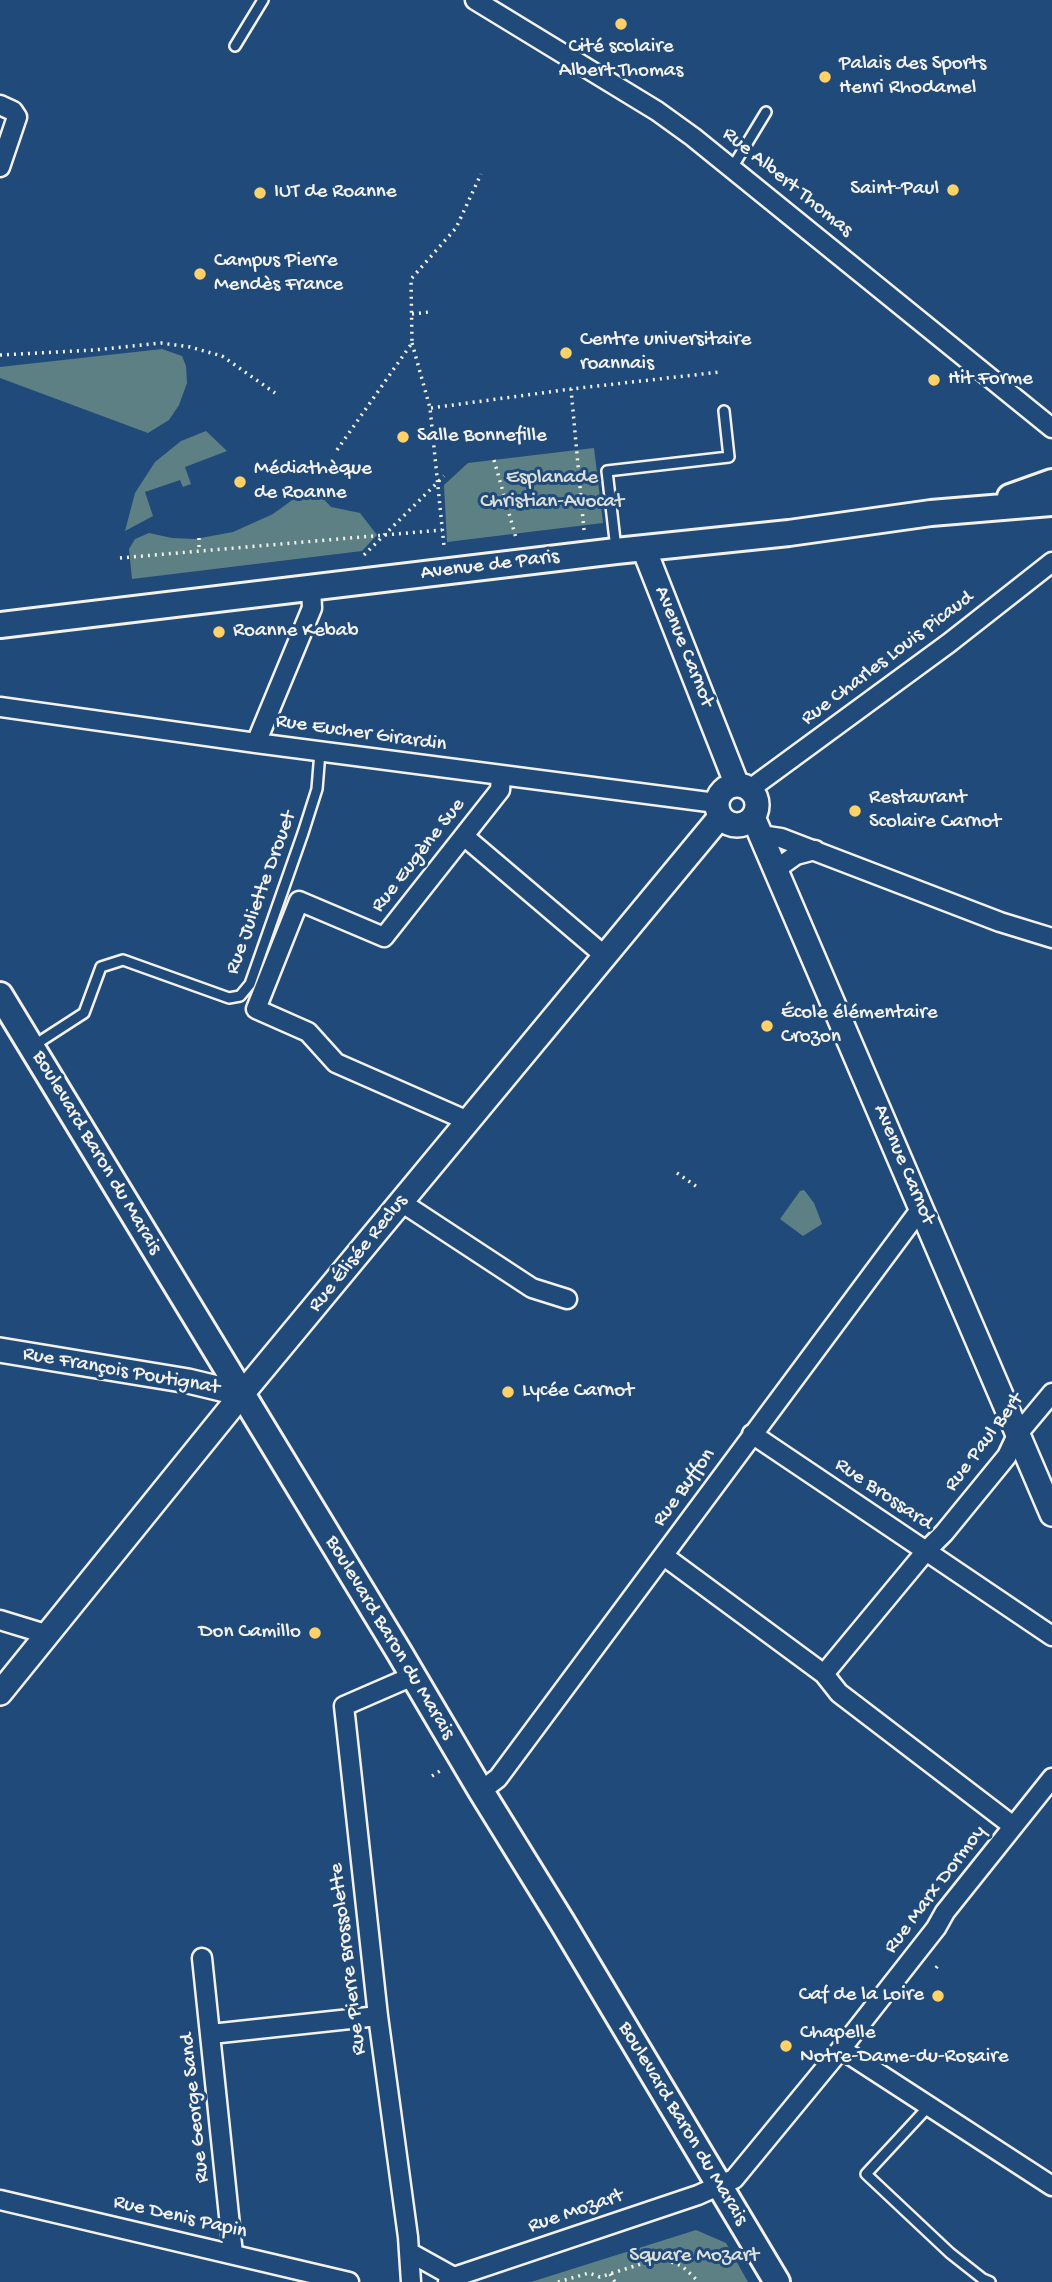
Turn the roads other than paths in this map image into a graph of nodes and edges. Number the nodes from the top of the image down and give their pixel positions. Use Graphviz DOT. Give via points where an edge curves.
graph roads {
  1 [pos="263,0"];
  2 [pos="475,0"];
  3 [pos="235,46"];
  4 [pos="0,105"];
  5 [pos="766,112"];
  6 [pos="0,167"];
  7 [pos="732,168"];
  8 [pos="724,411"];
  9 [pos="1052,428"];
  10 [pos="1052,482"];
  11 [pos="1052,494"];
  12 [pos="1052,502"];
  13 [pos="1025,506"];
  14 [pos="979,508"];
  15 [pos="644,549"];
  16 [pos="616,551"];
  17 [pos="1052,562"];
  18 [pos="312,589"];
  19 [pos="0,625"];
  20 [pos="0,707"];
  21 [pos="256,743"];
  22 [pos="320,752"];
  23 [pos="501,776"];
  24 [pos="744,787"];
  25 [pos="718,810"];
  26 [pos="757,826"];
  27 [pos="465,837"];
  28 [pos="815,850"];
  29 [pos="777,872"];
  30 [pos="1052,938"];
  31 [pos="605,956"];
  32 [pos="0,995"];
  33 [pos="31,1047"];
  34 [pos="468,1121"];
  35 [pos="401,1202"];
  36 [pos="922,1207"];
  37 [pos="567,1299"];
  38 [pos="0,1350"];
  39 [pos="1052,1393"];
  40 [pos="242,1394"];
  41 [pos="752,1434"];
  42 [pos="1017,1435"];
  43 [pos="1052,1514"];
  44 [pos="926,1551"];
  45 [pos="664,1556"];
  46 [pos="0,1620"];
  47 [pos="49,1635"];
  48 [pos="1052,1636"];
  49 [pos="824,1674"];
  50 [pos="414,1676"];
  51 [pos="0,1693"];
  52 [pos="1052,1778"];
  53 [pos="481,1791"];
  54 [pos="1013,1826"];
  55 [pos="202,1958"];
  56 [pos="378,2016"];
  57 [pos="211,2034"];
  58 [pos="841,2049"];
  59 [pos="929,2106"];
  60 [pos="719,2186"];
  61 [pos="1052,2186"];
  62 [pos="0,2200"];
  63 [pos="409,2252"];
  64 [pos="233,2254"];
  65 [pos="451,2279"];
  66 [pos="349,2282"];
  67 [pos="411,2282"];
  68 [pos="777,2282"];
  69 [pos="990,2282"];
  1 -- 3 [label="lane"];
  2 -- 7 [label="street, Rue Albert Thomas" via="657,111"];
  4 -- 6 [label="street" via="17,117"];
  5 -- 7 [label="lane"];
  7 -- 9 [label="street, Rue Albert Thomas"];
  8 -- 16 [label="lane" via="729,457 607,471"];
  10 -- 14 [label="main road"];
  11 -- 13 [label="street"];
  12 -- 13 [label="main road"];
  13 -- 14 [label="main road"];
  14 -- 15 [label="main road, Avenue de Paris"];
  15 -- 16 [label="main road, Avenue de Paris"];
  15 -- 24 [label="street, Avenue Carnot"];
  16 -- 18 [label="main road, Avenue de Paris"];
  17 -- 24 [label="street, Rue Charles Louis Picaud" via="949,643"];
  18 -- 19 [label="main road, Avenue de Paris"];
  18 -- 21 [label="street" via="312,608"];
  20 -- 21 [label="street, Rue Eucher Girardin"];
  21 -- 22 [label="street, Rue Eucher Girardin"];
  22 -- 23 [label="street, Rue Eucher Girardin"];
  22 -- 33 [label="lane, Rue Juliette Drouet" via="317,789 303,833 250,984 240,996 229,998 123,960 101,967 84,1013"];
  23 -- 25 [label="street, Rue Eucher Girardin"];
  23 -- 27 [label="street, Rue Eugène Sue" via="500,790"];
  24 -- 25 [label="street, Rue Élisée Reclus" via="726,788 718,797"];
  24 -- 26 [label="street, Avenue Carnot" via="756,800"];
  25 -- 26 [label="street" via="730,824"];
  25 -- 31 [label="street, Rue Élisée Reclus"];
  26 -- 28 [label="street"];
  26 -- 29 [label="street, Avenue Carnot"];
  27 -- 31 [label="street"];
  27 -- 34 [label="street, Rue Eugène Sue" via="384,937 299,901 256,1009 307,1032 336,1063"];
  28 -- 29 [label="street" via="796,855"];
  28 -- 30 [label="street"];
  29 -- 36 [label="street, Avenue Carnot"];
  31 -- 34 [label="street, Rue Élisée Reclus"];
  32 -- 33 [label="main road, Boulevard Baron du Marais"];
  33 -- 40 [label="main road, Boulevard Baron du Marais"];
  34 -- 35 [label="street, Rue Élisée Reclus"];
  35 -- 37 [label="street" via="532,1288"];
  35 -- 40 [label="street, Rue Élisée Reclus"];
  36 -- 41 [label="street, Rue Buffon"];
  36 -- 42 [label="street, Avenue Carnot"];
  38 -- 40 [label="street, Rue François Poutignat"];
  39 -- 42 [label="street, Rue Paul Bert"];
  40 -- 47 [label="street, Rue Élisée Reclus"];
  40 -- 50 [label="main road, Boulevard Baron du Marais"];
  41 -- 44 [label="street, Rue Brossard"];
  41 -- 45 [label="street, Rue Buffon"];
  42 -- 43 [label="street, Avenue Carnot"];
  42 -- 44 [label="street, Rue Paul Bert" via="1007,1456"];
  44 -- 48 [label="street"];
  44 -- 49 [label="street, Rue Brossard"];
  45 -- 49 [label="street"];
  45 -- 53 [label="street, Rue Buffon" via="498,1778"];
  46 -- 47 [label="street"];
  47 -- 51 [label="street, Rue Élisée Reclus"];
  49 -- 54 [label="street" via="839,1693"];
  50 -- 53 [label="main road, Boulevard Baron du Marais"];
  50 -- 56 [label="street, Rue Pierre Brossolette" via="344,1706"];
  52 -- 54 [label="street, Rue Marx Dormoy"];
  53 -- 60 [label="main road, Boulevard Baron du Marais"];
  54 -- 58 [label="street, Rue Marx Dormoy"];
  55 -- 57 [label="street, Rue George Sand"];
  56 -- 57 [label="street"];
  56 -- 63 [label="street, Rue Pierre Brossolette"];
  57 -- 64 [label="street, Rue George Sand"];
  58 -- 59 [label="street"];
  58 -- 60 [label="street, Rue Marx Dormoy" via="734,2179"];
  59 -- 61 [label="street"];
  59 -- 69 [label="lane" via="866,2174 950,2253"];
  60 -- 65 [label="street, Rue Mozart"];
  60 -- 68 [label="main road, Boulevard Baron du Marais"];
  62 -- 64 [label="street, Rue Denis Papin"];
  63 -- 65 [label="street"];
  63 -- 67 [label="street, Rue Pierre Brossolette"];
  64 -- 66 [label="street, Rue Denis Papin"];
}
